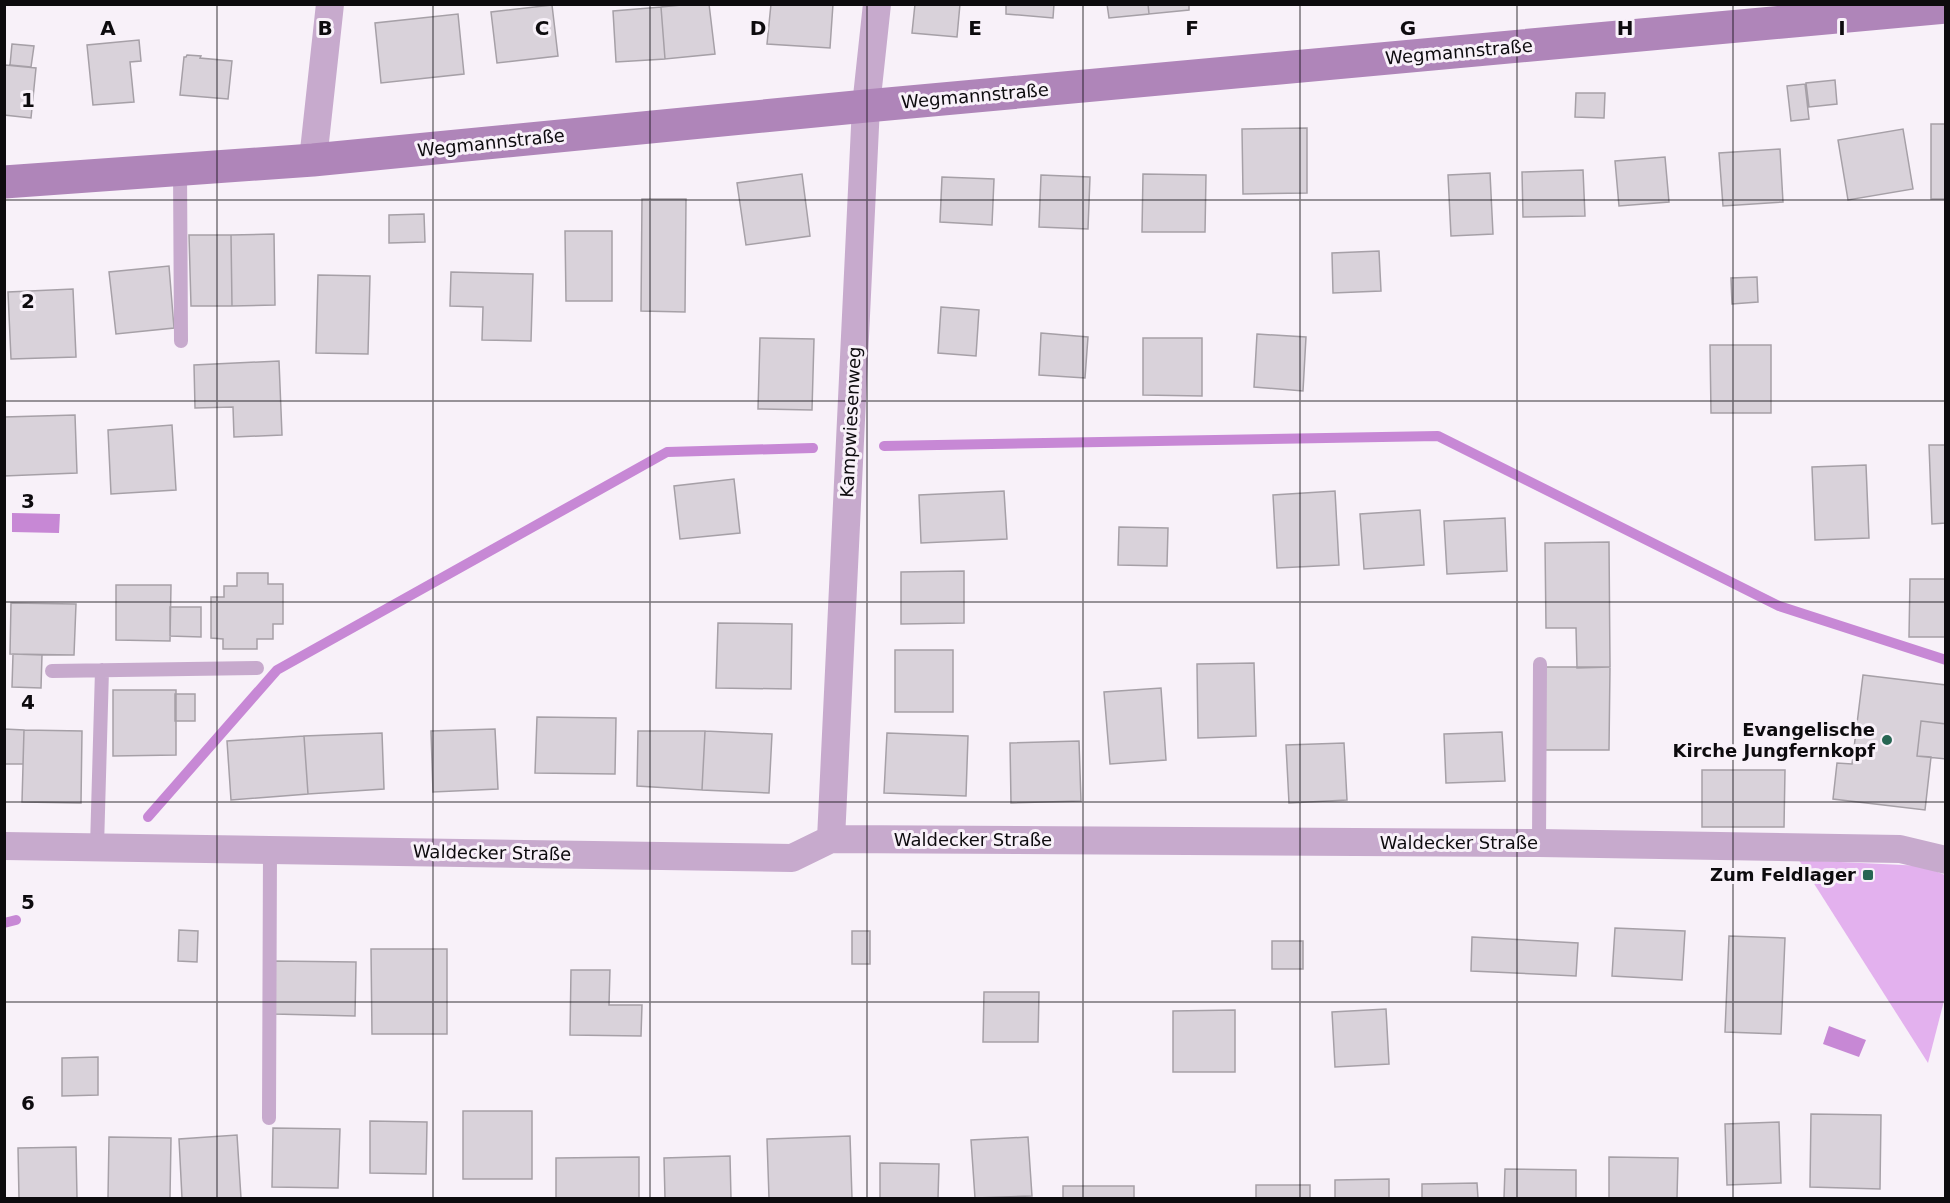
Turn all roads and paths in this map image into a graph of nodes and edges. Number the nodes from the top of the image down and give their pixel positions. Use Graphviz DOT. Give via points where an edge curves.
graph roads {
  1 [pos="330,4"];
  2 [pos="877,4"];
  3 [pos="1946,8"];
  4 [pos="866,106"];
  5 [pos="313,160"];
  6 [pos="180,169"];
  7 [pos="4,182"];
  8 [pos="181,341"];
  9 [pos="1540,664"];
  10 [pos="257,668"];
  11 [pos="102,670"];
  12 [pos="52,671"];
  13 [pos="831,839"];
  14 [pos="1539,843"];
  15 [pos="4,846"];
  16 [pos="97,847"];
  17 [pos="270,849"];
  18 [pos="1946,860"];
  19 [pos="269,1118"];
  1 -- 5 [label="street"];
  2 -- 4 [label="street, Kampwiesenweg"];
  3 -- 4 [label="street, Wegmannstraße"];
  4 -- 5 [label="street, Wegmannstraße"];
  4 -- 13 [label="street, Kampwiesenweg"];
  5 -- 6 [label="street, Wegmannstraße"];
  6 -- 7 [label="street, Wegmannstraße"];
  6 -- 8 [label="lane"];
  9 -- 14 [label="lane"];
  10 -- 11 [label="lane"];
  11 -- 12 [label="lane"];
  11 -- 16 [label="lane"];
  13 -- 14 [label="street, Waldecker Straße"];
  13 -- 17 [label="street, Waldecker Straße" via="792,858"];
  14 -- 18 [label="street, Waldecker Straße" via="1900,849"];
  15 -- 16 [label="street, Waldecker Straße"];
  16 -- 17 [label="street, Waldecker Straße"];
  17 -- 19 [label="lane"];
}
